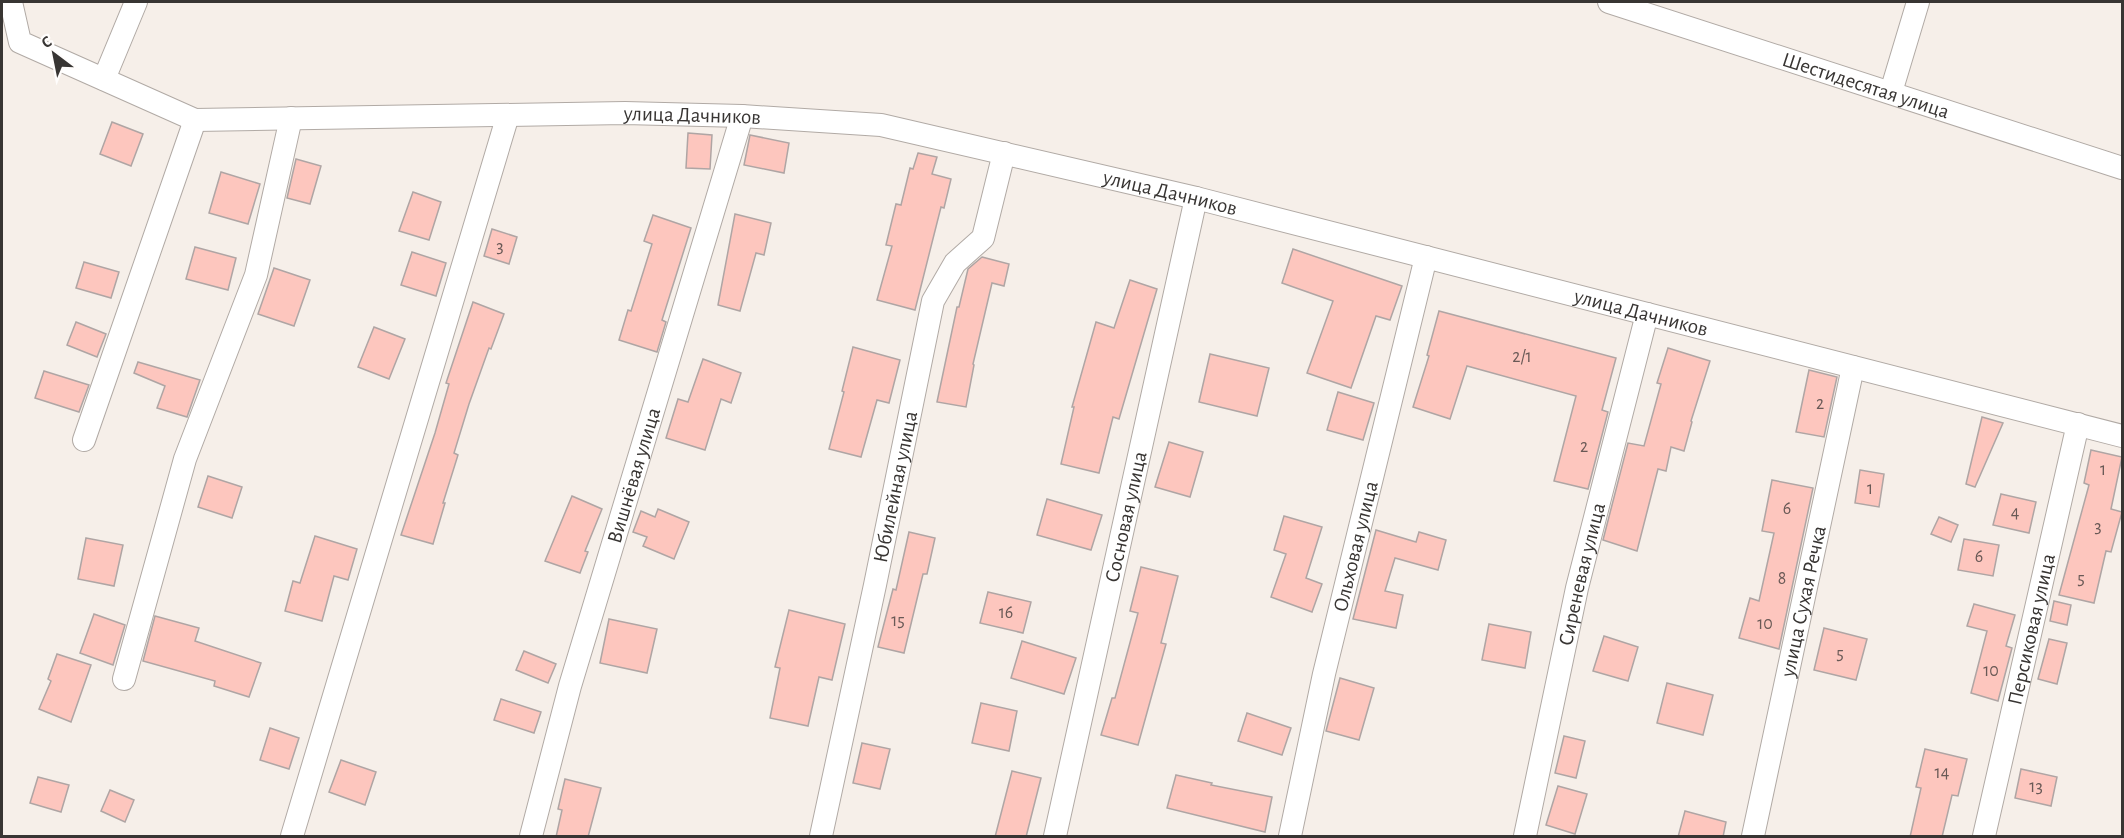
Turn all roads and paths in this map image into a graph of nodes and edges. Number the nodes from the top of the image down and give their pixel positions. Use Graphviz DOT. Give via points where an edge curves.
graph roads {
  1 [pos="11,2"];
  2 [pos="136,2"];
  3 [pos="1609,2"];
  4 [pos="1918,2"];
  5 [pos="104,79"];
  6 [pos="1891,92"];
  7 [pos="508,115"];
  8 [pos="742,116"];
  9 [pos="291,118"];
  10 [pos="195,120"];
  11 [pos="1004,153"];
  12 [pos="2122,168"];
  13 [pos="1196,198"];
  14 [pos="1426,257"];
  15 [pos="1647,314"];
  16 [pos="1853,367"];
  17 [pos="2078,424"];
  18 [pos="2122,436"];
  19 [pos="84,440"];
  20 [pos="124,679"];
  21 [pos="292,837"];
  22 [pos="531,837"];
  23 [pos="821,837"];
  24 [pos="1055,837"];
  25 [pos="1290,837"];
  26 [pos="1525,837"];
  27 [pos="1753,837"];
  28 [pos="1984,837"];
  1 -- 5 [label="street" via="20,42"];
  2 -- 5 [label="street"];
  3 -- 6 [label="street, Шестидесятая улица"];
  4 -- 6 [label="street"];
  5 -- 10 [label="street"];
  6 -- 12 [label="street, Шестидесятая улица"];
  7 -- 8 [label="street, улица Дачников"];
  7 -- 9 [label="street, улица Дачников"];
  7 -- 21 [label="street"];
  8 -- 11 [label="street, улица Дачников" via="881,125"];
  8 -- 22 [label="street, Вишнёвая улица" via="570,686"];
  9 -- 10 [label="street, улица Дачников"];
  9 -- 20 [label="street" via="256,275 185,459"];
  10 -- 19 [label="street"];
  11 -- 13 [label="street, улица Дачников"];
  11 -- 23 [label="street, Юбилейная улица" via="984,238 955,262 933,301"];
  13 -- 14 [label="street, улица Дачников"];
  13 -- 24 [label="street, Сосновая улица"];
  14 -- 15 [label="street, улица Дачников"];
  14 -- 25 [label="street, Ольховая улица" via="1324,674"];
  15 -- 16 [label="street, улица Дачников"];
  15 -- 26 [label="street, Сиреневая улица" via="1577,588"];
  16 -- 17 [label="street, улица Дачников"];
  16 -- 27 [label="street, улица Сухая Речка"];
  17 -- 18 [label="street, улица Дачников"];
  17 -- 28 [label="street, Персиковая улица"];
}
